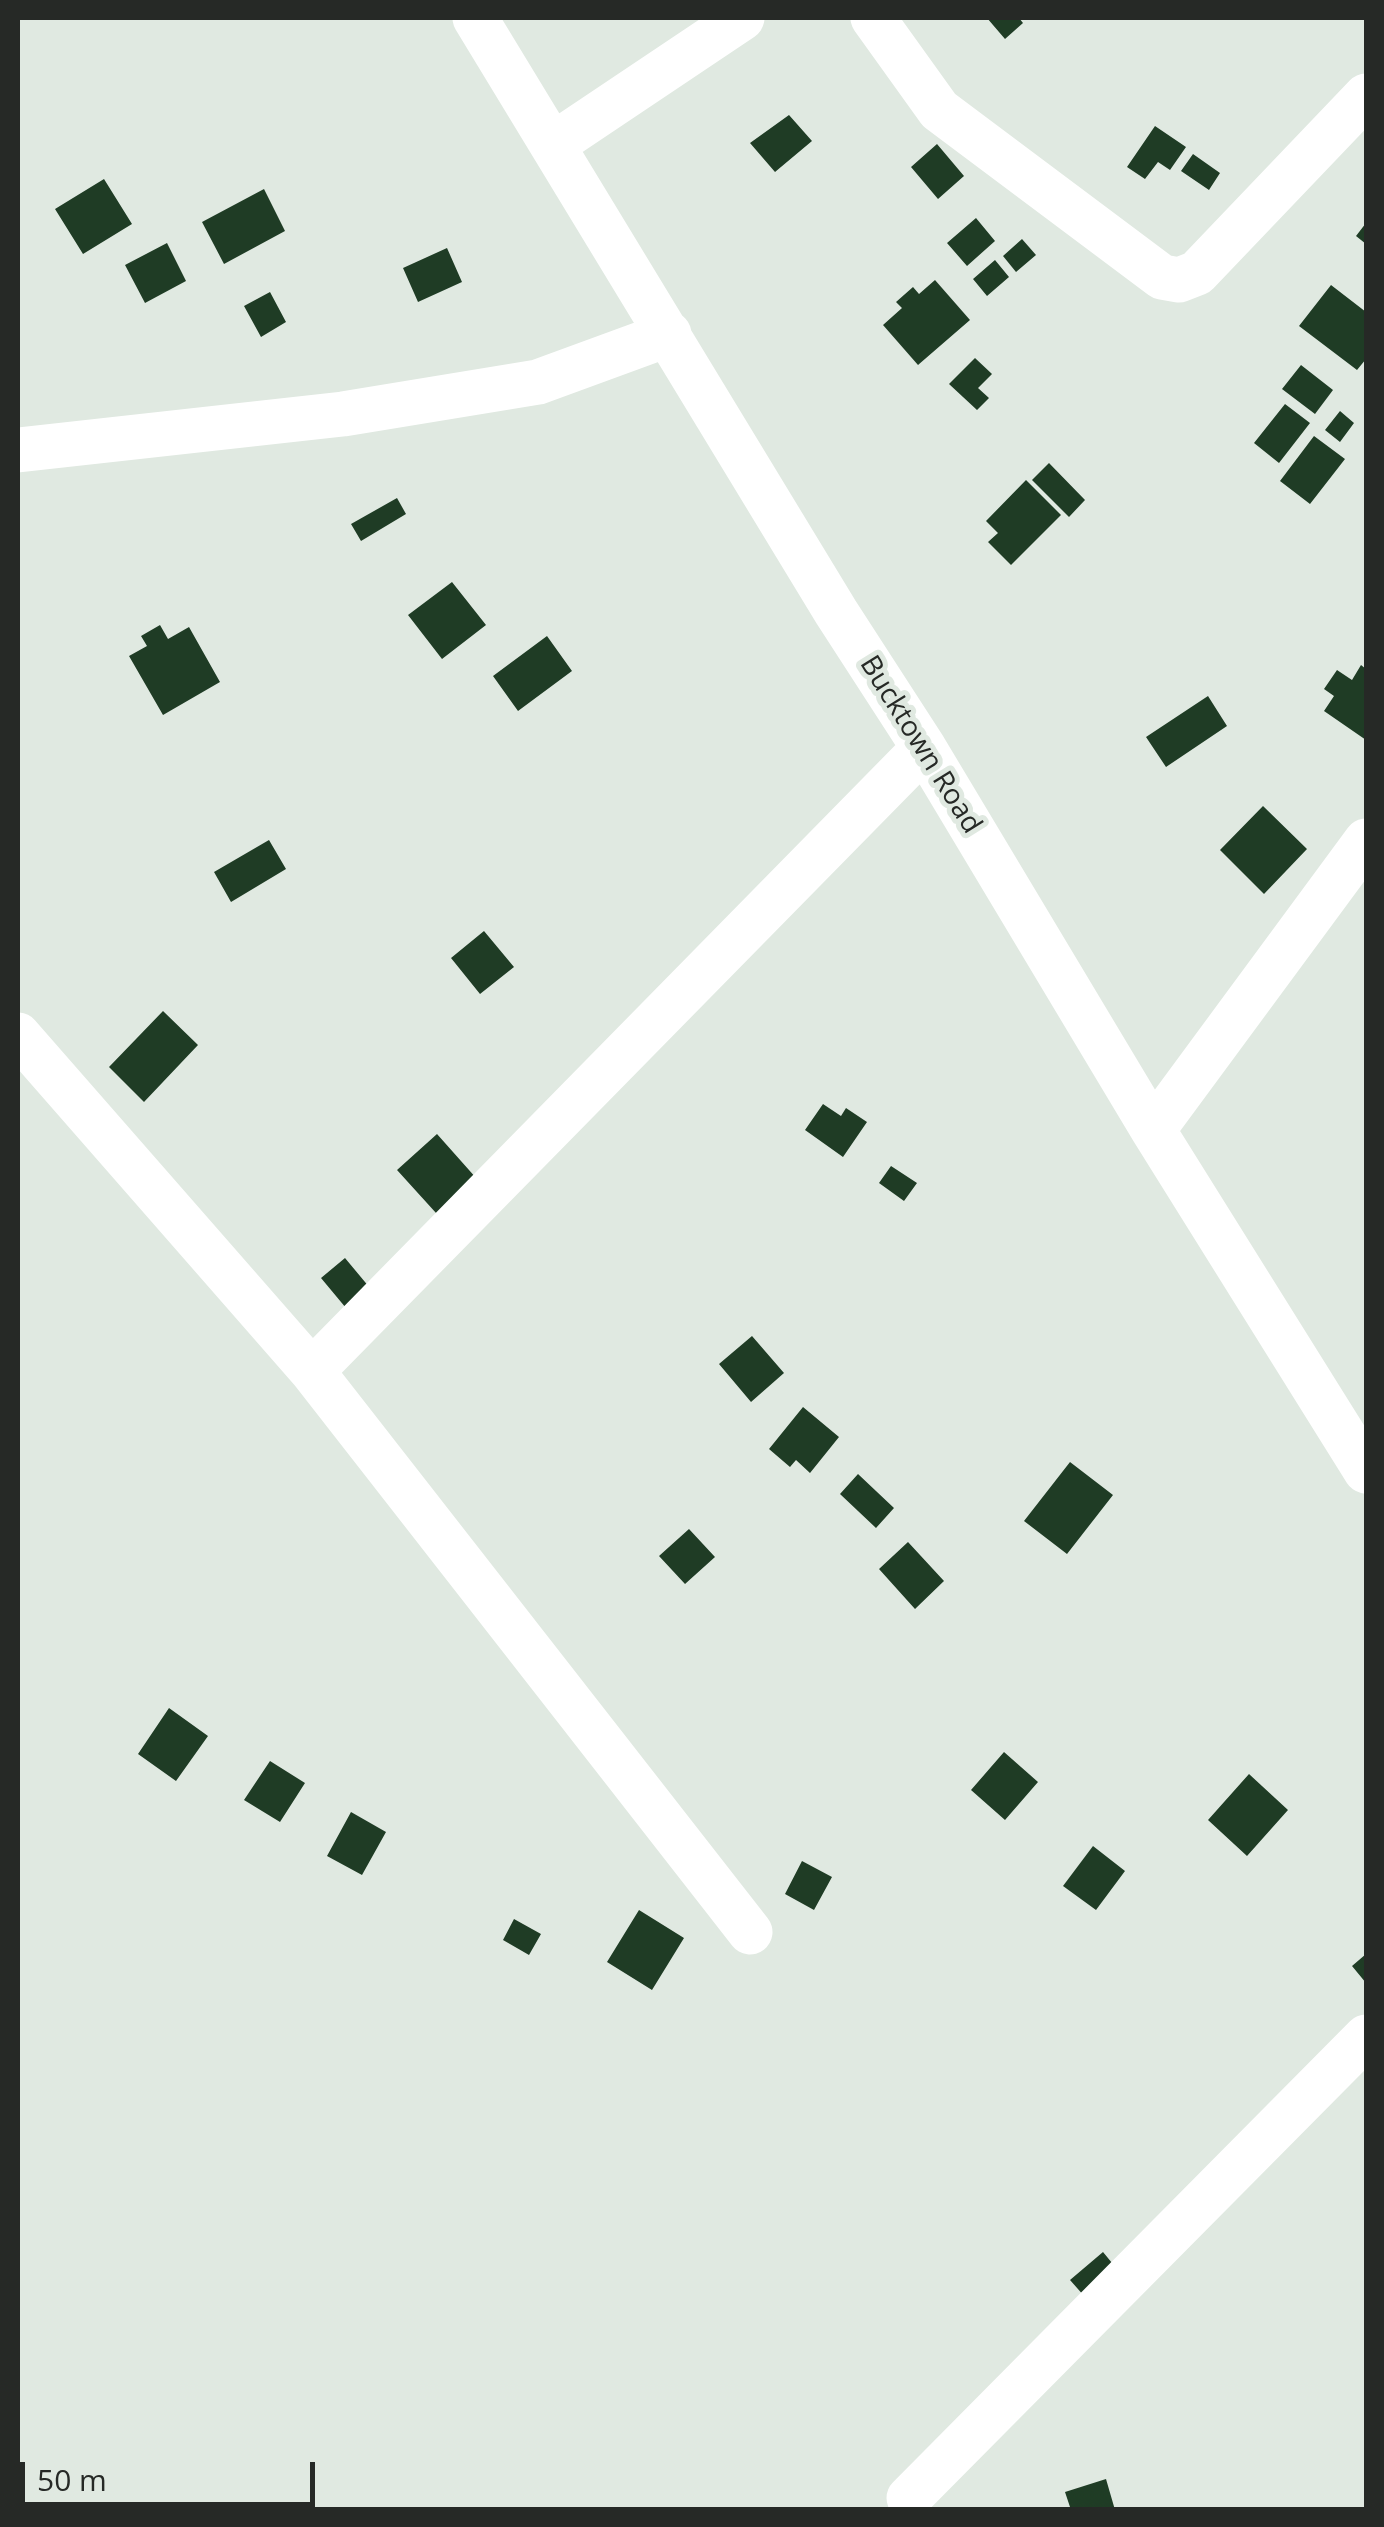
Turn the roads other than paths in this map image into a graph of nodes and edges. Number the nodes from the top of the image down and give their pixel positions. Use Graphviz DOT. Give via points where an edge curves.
graph roads {
  1 [pos="475,18"];
  2 [pos="742,18"];
  3 [pos="872,18"];
  4 [pos="1366,96"];
  5 [pos="554,144"];
  6 [pos="669,334"];
  7 [pos="18,450"];
  8 [pos="924,748"];
  9 [pos="1366,841"];
  10 [pos="18,1034"];
  11 [pos="1153,1130"];
  12 [pos="312,1371"];
  13 [pos="1366,1472"];
  14 [pos="750,1932"];
  15 [pos="1366,2037"];
  16 [pos="909,2498"];
  1 -- 5 [label="street, Bucktown Road"];
  2 -- 5 [label="street"];
  3 -- 4 [label="street" via="940,110 1162,276 1178,280 1197,273"];
  5 -- 6 [label="street, Bucktown Road"];
  6 -- 7 [label="street" via="538,382 343,414"];
  6 -- 8 [label="street, Bucktown Road"];
  8 -- 11 [label="street, Bucktown Road"];
  8 -- 12 [label="street"];
  9 -- 11 [label="street"];
  10 -- 12 [label="street"];
  11 -- 13 [label="street, Bucktown Road"];
  12 -- 14 [label="street"];
  15 -- 16 [label="street"];
}
